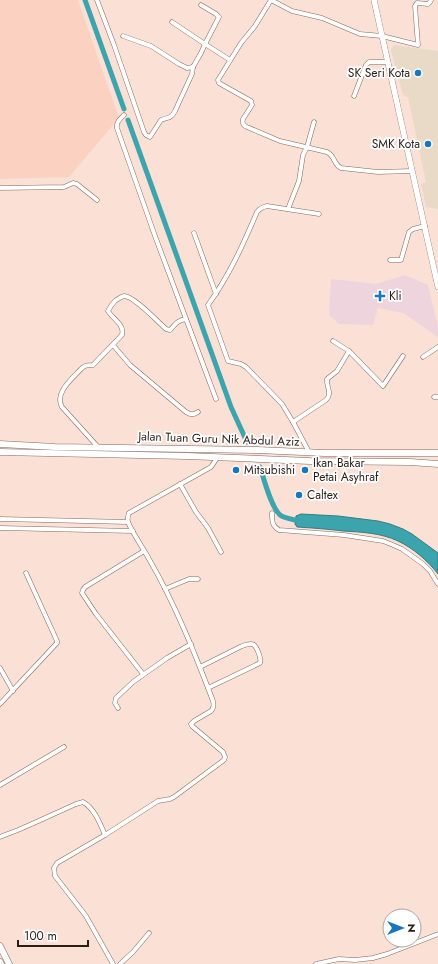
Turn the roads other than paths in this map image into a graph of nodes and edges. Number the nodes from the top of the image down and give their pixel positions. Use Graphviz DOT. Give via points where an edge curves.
graph roads {
  1 [pos="97,0"];
  2 [pos="374,0"];
  3 [pos="431,0"];
  4 [pos="201,5"];
  5 [pos="172,22"];
  6 [pos="123,36"];
  7 [pos="382,36"];
  8 [pos="205,44"];
  9 [pos="230,60"];
  10 [pos="388,62"];
  11 [pos="193,66"];
  12 [pos="354,96"];
  13 [pos="124,115"];
  14 [pos="314,122"];
  15 [pos="307,147"];
  16 [pos="412,171"];
  17 [pos="0,188"];
  18 [pos="97,200"];
  19 [pos="288,209"];
  20 [pos="319,214"];
  21 [pos="425,226"];
  22 [pos="194,233"];
  23 [pos="390,260"];
  24 [pos="438,287"];
  25 [pos="216,294"];
  26 [pos="186,319"];
  27 [pos="333,341"];
  28 [pos="113,344"];
  29 [pos="438,347"];
  30 [pos="349,351"];
  31 [pos="403,356"];
  32 [pos="423,357"];
  33 [pos="216,399"];
  34 [pos="198,412"];
  35 [pos="293,422"];
  36 [pos="0,444"];
  37 [pos="98,447"];
  38 [pos="0,452"];
  39 [pos="309,453"];
  40 [pos="437,453"];
  41 [pos="217,458"];
  42 [pos="438,463"];
  43 [pos="180,484"];
  44 [pos="272,513"];
  45 [pos="0,519"];
  46 [pos="128,522"];
  47 [pos="0,528"];
  48 [pos="133,531"];
  49 [pos="144,551"];
  50 [pos="221,552"];
  51 [pos="26,573"];
  52 [pos="198,579"];
  53 [pos="438,584"];
  54 [pos="165,589"];
  55 [pos="191,644"];
  56 [pos="200,666"];
  57 [pos="0,668"];
  58 [pos="143,674"];
  59 [pos="208,688"];
  60 [pos="13,691"];
  61 [pos="0,704"];
  62 [pos="118,708"];
  63 [pos="64,747"];
  64 [pos="0,786"];
  65 [pos="105,835"];
  66 [pos="0,838"];
  67 [pos="149,933"];
  68 [pos="438,934"];
  69 [pos="0,946"];
  70 [pos="9,964"];
  71 [pos="113,964"];
  72 [pos="120,964"];
  73 [pos="316,964"];
  1 -- 11 [label="street" via="146,135 150,137 161,120 172,116 192,74"];
  2 -- 7 [label="main road"];
  3 -- 7 [label="street" via="428,4 415,6 418,45"];
  4 -- 8 [label="street" via="218,18"];
  5 -- 8 [label="street"];
  6 -- 11 [label="street" via="151,46 187,68"];
  7 -- 9 [label="street" via="360,34 271,0 256,26"];
  7 -- 10 [label="main road"];
  8 -- 9 [label="street"];
  8 -- 11 [label="street"];
  9 -- 15 [label="street" via="218,82 251,101 252,105 243,119 244,126 280,141"];
  10 -- 12 [label="street" via="367,63"];
  10 -- 16 [label="main road"];
  13 -- 26 [label="street" via="116,125"];
  14 -- 15 [label="street"];
  15 -- 16 [label="street" via="331,154 341,168 378,172"];
  15 -- 19 [label="street" via="303,155 299,181"];
  16 -- 21 [label="main road"];
  17 -- 18 [label="street" via="64,187 73,183"];
  19 -- 20 [label="street"];
  19 -- 25 [label="street" via="263,206 257,212 240,252"];
  21 -- 23 [label="street" via="408,232 401,260"];
  21 -- 24 [label="main road"];
  22 -- 25 [label="street"];
  25 -- 35 [label="street" via="208,305 228,361 246,367 282,404"];
  26 -- 28 [label="street" via="176,322 170,330 166,329 139,304 128,297 120,297 108,311 123,329 122,335"];
  26 -- 33 [label="street"];
  27 -- 30 [label="street"];
  28 -- 34 [label="street" via="130,365 186,412 190,415"];
  28 -- 37 [label="street" via="93,365 81,369 62,391 59,400 62,407"];
  29 -- 32 [label="street"];
  30 -- 31 [label="street" via="383,386"];
  30 -- 35 [label="street" via="337,371 327,379 329,397"];
  35 -- 39 [label="street"];
  36 -- 37 [label="main road, Jalan Tuan Guru Nik Abdul Aziz"];
  37 -- 39 [label="main road, Jalan Tuan Guru Nik Abdul Aziz"];
  38 -- 41 [label="main road, Jalan Tuan Guru Nik Abdul Aziz"];
  39 -- 40 [label="main road, Jalan Tuan Guru Nik Abdul Aziz"];
  41 -- 42 [label="main road, Jalan Tuan Guru Nik Abdul Aziz"];
  41 -- 43 [label="street" via="211,467"];
  43 -- 46 [label="street" via="129,513"];
  43 -- 50 [label="street"];
  44 -- 53 [label="street" via="273,525 279,530 344,535 393,545 423,564"];
  45 -- 46 [label="street"];
  46 -- 48 [label="street"];
  47 -- 48 [label="street"];
  48 -- 49 [label="street"];
  49 -- 54 [label="street"];
  49 -- 58 [label="street" via="85,587 82,593"];
  51 -- 60 [label="street" via="58,642"];
  52 -- 54 [label="street" via="189,579"];
  54 -- 55 [label="street"];
  55 -- 56 [label="street"];
  55 -- 58 [label="street"];
  56 -- 59 [label="street"];
  56 -- 59 [label="street" via="248,644 256,647 261,660 260,663"];
  57 -- 60 [label="street"];
  58 -- 62 [label="street" via="116,698"];
  59 -- 65 [label="street" via="214,704 213,709 194,721 192,726 223,752 224,760 174,797 158,801"];
  60 -- 61 [label="street"];
  63 -- 64 [label="street"];
  65 -- 66 [label="street" via="100,822 82,802"];
  65 -- 71 [label="street" via="57,863 54,872 86,916"];
  67 -- 72 [label="street"];
  68 -- 73 [label="street" via="373,958 339,959"];
  69 -- 70 [label="main road"];
}
